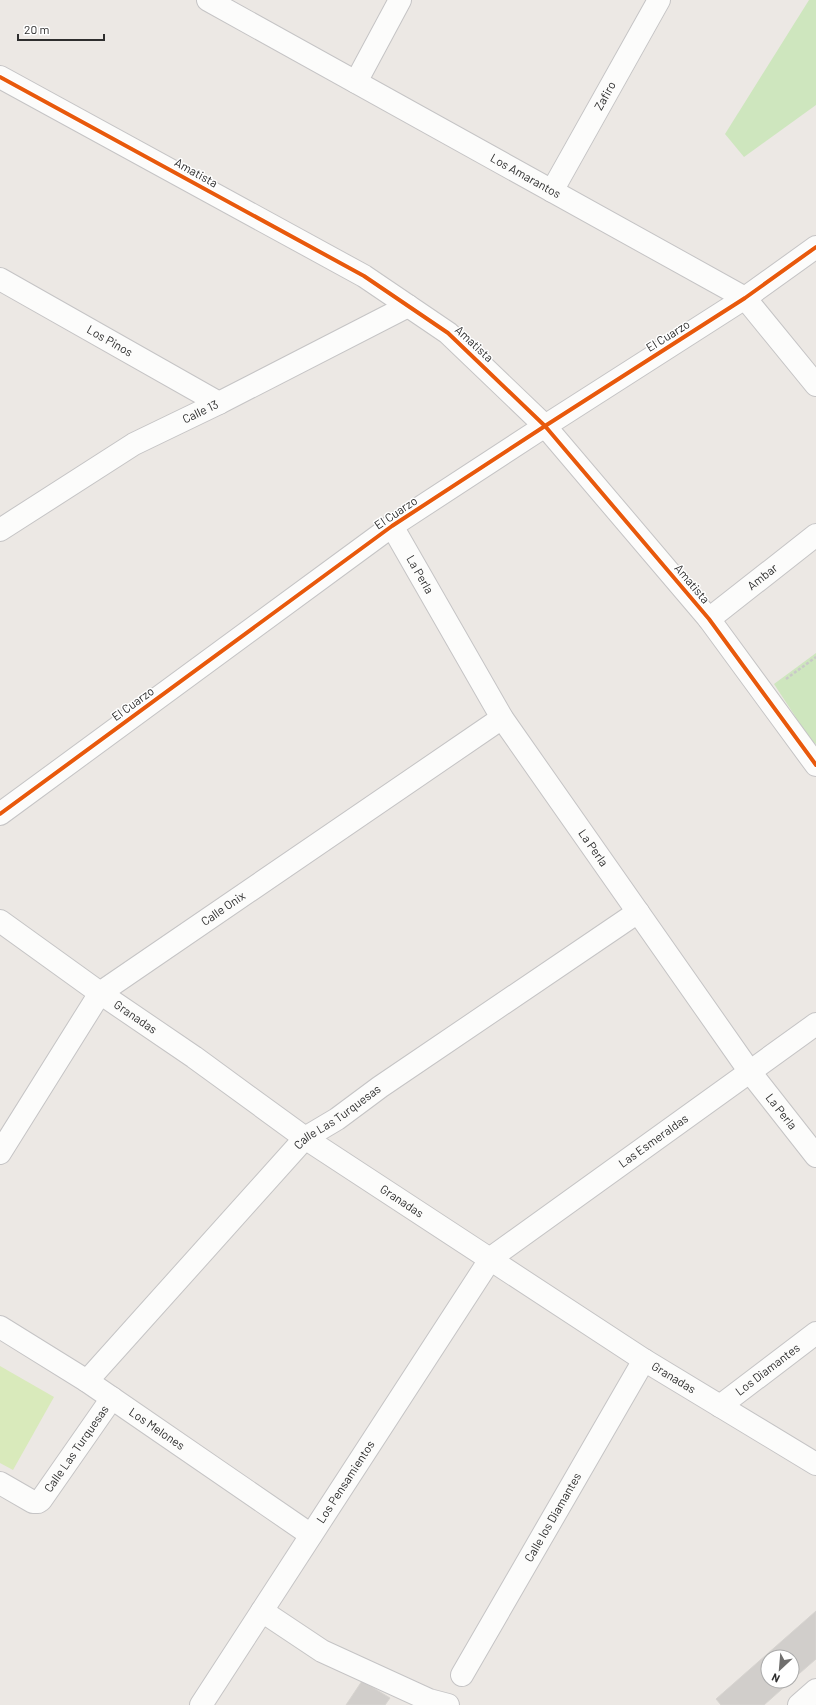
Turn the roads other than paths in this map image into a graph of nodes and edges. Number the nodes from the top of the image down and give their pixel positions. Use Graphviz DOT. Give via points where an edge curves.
graph roads {
  1 [pos="208,0"];
  2 [pos="400,0"];
  3 [pos="659,0"];
  4 [pos="0,77"];
  5 [pos="356,82"];
  6 [pos="552,191"];
  7 [pos="816,247"];
  8 [pos="0,279"];
  9 [pos="745,298"];
  10 [pos="408,306"];
  11 [pos="816,385"];
  12 [pos="219,403"];
  13 [pos="545,426"];
  14 [pos="392,526"];
  15 [pos="0,530"];
  16 [pos="816,535"];
  17 [pos="709,619"];
  18 [pos="502,718"];
  19 [pos="816,765"];
  20 [pos="0,814"];
  21 [pos="638,912"];
  22 [pos="0,921"];
  23 [pos="100,994"];
  24 [pos="816,1024"];
  25 [pos="750,1072"];
  26 [pos="305,1138"];
  27 [pos="0,1153"];
  28 [pos="816,1156"];
  29 [pos="491,1258"];
  30 [pos="0,1327"];
  31 [pos="816,1333"];
  32 [pos="644,1360"];
  33 [pos="87,1381"];
  34 [pos="112,1398"];
  35 [pos="720,1406"];
  36 [pos="816,1464"];
  37 [pos="0,1483"];
  38 [pos="311,1535"];
  39 [pos="262,1611"];
  40 [pos="462,1675"];
  41 [pos="816,1690"];
  42 [pos="201,1705"];
  43 [pos="448,1705"];
  44 [pos="800,1705"];
  1 -- 5 [label="street, Los Amarantos"];
  2 -- 5 [label="street"];
  3 -- 6 [label="street, Zafiro"];
  4 -- 10 [label="street, Amatista" via="364,276"];
  5 -- 6 [label="street, Los Amarantos"];
  6 -- 9 [label="street, Los Amarantos"];
  7 -- 9 [label="street, El Cuarzo"];
  8 -- 12 [label="street, Los Pinos"];
  9 -- 11 [label="street, Los Amarantos"];
  9 -- 13 [label="street, El Cuarzo"];
  10 -- 12 [label="street, Calle 13"];
  10 -- 13 [label="street, Amatista" via="448,333"];
  12 -- 15 [label="street, Calle 13" via="134,444"];
  13 -- 14 [label="street, El Cuarzo"];
  13 -- 17 [label="street, Amatista"];
  14 -- 18 [label="street, La Perla"];
  14 -- 20 [label="street, El Cuarzo"];
  16 -- 17 [label="street, Ambar"];
  17 -- 19 [label="street, Amatista"];
  18 -- 21 [label="street, La Perla"];
  18 -- 23 [label="street, Calle Onix"];
  21 -- 25 [label="street, La Perla"];
  21 -- 26 [label="street, Calle Las Turquesas" via="380,1087 337,1119"];
  22 -- 23 [label="street, Granadas"];
  23 -- 26 [label="street, Granadas" via="194,1057"];
  23 -- 27 [label="street, Calle Onix"];
  24 -- 25 [label="street, Las Esmeraldas"];
  25 -- 28 [label="street, La Perla"];
  25 -- 29 [label="street, Las Esmeraldas"];
  26 -- 29 [label="street, Granadas"];
  26 -- 33 [label="street, Calle Las Turquesas"];
  29 -- 32 [label="street, Granadas"];
  29 -- 38 [label="street, Los Pensamientos"];
  30 -- 33 [label="street, Los Melones"];
  31 -- 35 [label="street, Los Diamantes"];
  32 -- 35 [label="street, Granadas"];
  32 -- 40 [label="street, Calle los Diamantes"];
  33 -- 34 [label="street, Los Melones"];
  34 -- 37 [label="street, Calle Las Turquesas" via="41,1500 33,1502"];
  34 -- 38 [label="street, Los Melones"];
  35 -- 36 [label="street, Granadas"];
  38 -- 39 [label="street, Los Pensamientos"];
  39 -- 42 [label="street, Los Pensamientos"];
  39 -- 43 [label="street" via="322,1651 429,1700"];
  41 -- 44 [label="street"];
}
